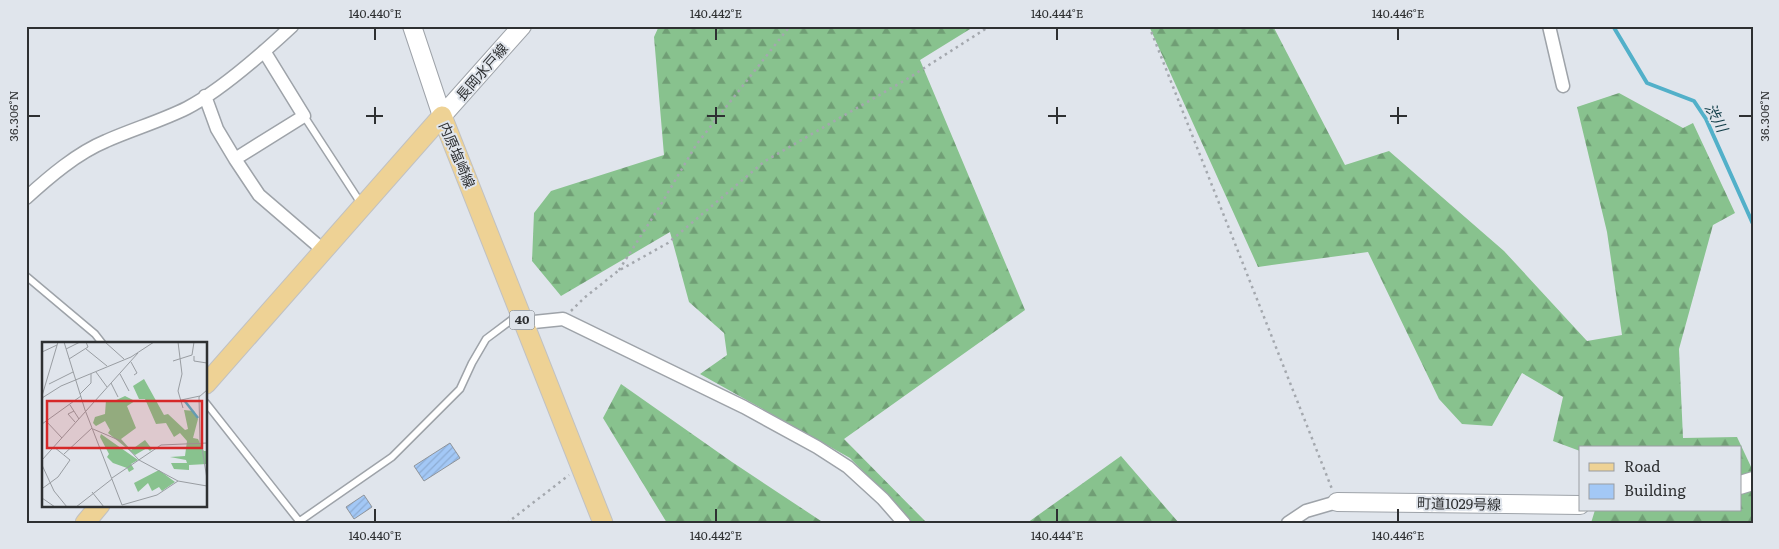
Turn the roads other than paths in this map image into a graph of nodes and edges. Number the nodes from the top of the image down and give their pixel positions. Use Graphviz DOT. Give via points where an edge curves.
graph roads {
  1 [pos="292,26"];
  2 [pos="412,26"];
  3 [pos="522,26"];
  4 [pos="1549,26"];
  5 [pos="264,51"];
  6 [pos="1564,86"];
  7 [pos="205,96"];
  8 [pos="304,116"];
  9 [pos="442,116"];
  10 [pos="235,159"];
  11 [pos="26,198"];
  12 [pos="363,206"];
  13 [pos="323,250"];
  14 [pos="26,276"];
  15 [pos="522,319"];
  16 [pos="101,342"];
  17 [pos="208,382"];
  18 [pos="208,406"];
  19 [pos="1337,502"];
  20 [pos="1579,505"];
  21 [pos="99,506"];
  22 [pos="298,522"];
  23 [pos="85,523"];
  24 [pos="603,523"];
  25 [pos="904,523"];
  26 [pos="1288,523"];
  1 -- 5 [label="street"];
  2 -- 9 [label="street"];
  3 -- 9 [label="street, 長岡水戸線"];
  4 -- 6 [label="street"];
  5 -- 7 [label="street"];
  5 -- 8 [label="street"];
  7 -- 10 [label="street" via="217,129"];
  7 -- 11 [label="street" via="188,108 78,155"];
  8 -- 10 [label="street"];
  8 -- 12 [label="lane"];
  9 -- 12 [label="main road, 内原塩崎線"];
  9 -- 15 [label="main road, 内原塩崎線 / 40"];
  10 -- 13 [label="street" via="259,195"];
  12 -- 13 [label="main road, 内原塩崎線"];
  13 -- 17 [label="main road, 内原塩崎線"];
  14 -- 16 [label="lane"];
  15 -- 22 [label="lane" via="486,339 460,389 392,457"];
  15 -- 24 [label="main road, 内原塩崎線 / 40"];
  15 -- 25 [label="street" via="563,319 744,407 848,467"];
  18 -- 22 [label="lane"];
  19 -- 20 [label="street, 町道1029号線"];
  19 -- 26 [label="street" via="1306,511"];
  21 -- 23 [label="main road"];
}
